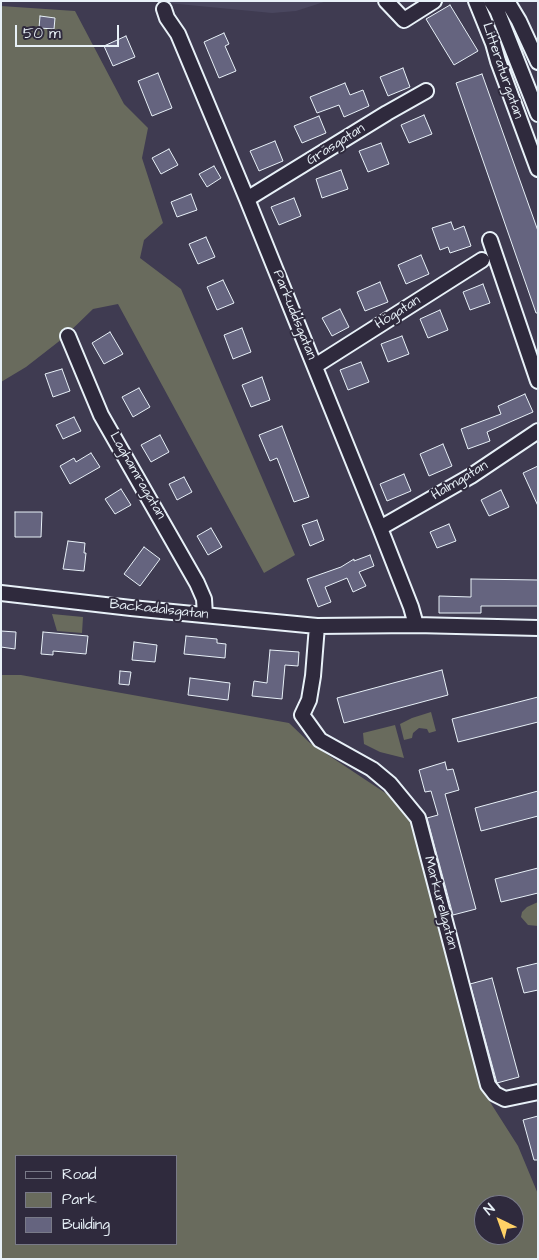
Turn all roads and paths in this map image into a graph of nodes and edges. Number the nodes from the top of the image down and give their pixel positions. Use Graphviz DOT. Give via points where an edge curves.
graph roads {
  1 [pos="386,1"];
  2 [pos="434,1"];
  3 [pos="476,1"];
  4 [pos="491,1"];
  5 [pos="507,1"];
  6 [pos="164,9"];
  7 [pos="538,62"];
  8 [pos="426,92"];
  9 [pos="538,114"];
  10 [pos="538,168"];
  11 [pos="247,199"];
  12 [pos="490,240"];
  13 [pos="482,260"];
  14 [pos="68,336"];
  15 [pos="315,366"];
  16 [pos="538,381"];
  17 [pos="538,431"];
  18 [pos="380,528"];
  19 [pos="1,593"];
  20 [pos="205,616"];
  21 [pos="416,625"];
  22 [pos="317,626"];
  23 [pos="538,628"];
  24 [pos="538,1092"];
  1 -- 2 [label="street" via="404,20"];
  3 -- 10 [label="street, Litteraturgatan"];
  4 -- 9 [label="street"];
  5 -- 7 [label="street" via="520,21"];
  6 -- 11 [label="street, Parkuddsgatan" via="178,34"];
  8 -- 11 [label="street, Gräsgatan"];
  11 -- 15 [label="street, Parkuddsgatan"];
  12 -- 16 [label="street"];
  13 -- 15 [label="street, Högatan"];
  14 -- 20 [label="street, Laghamragatan" via="101,415 197,583 204,599"];
  15 -- 18 [label="street, Parkuddsgatan"];
  17 -- 18 [label="street, Halmgatan" via="471,476"];
  18 -- 21 [label="street, Parkuddsgatan"];
  19 -- 20 [label="street, Backadalsgatan"];
  20 -- 22 [label="street, Backadalsgatan"];
  21 -- 22 [label="street, Backadalsgatan"];
  21 -- 23 [label="street, Backadalsgatan"];
  22 -- 24 [label="street, Markurellgatan" via="309,700 302,715 320,740 372,769 390,784 418,818 488,1085 494,1094 505,1099"];
}
